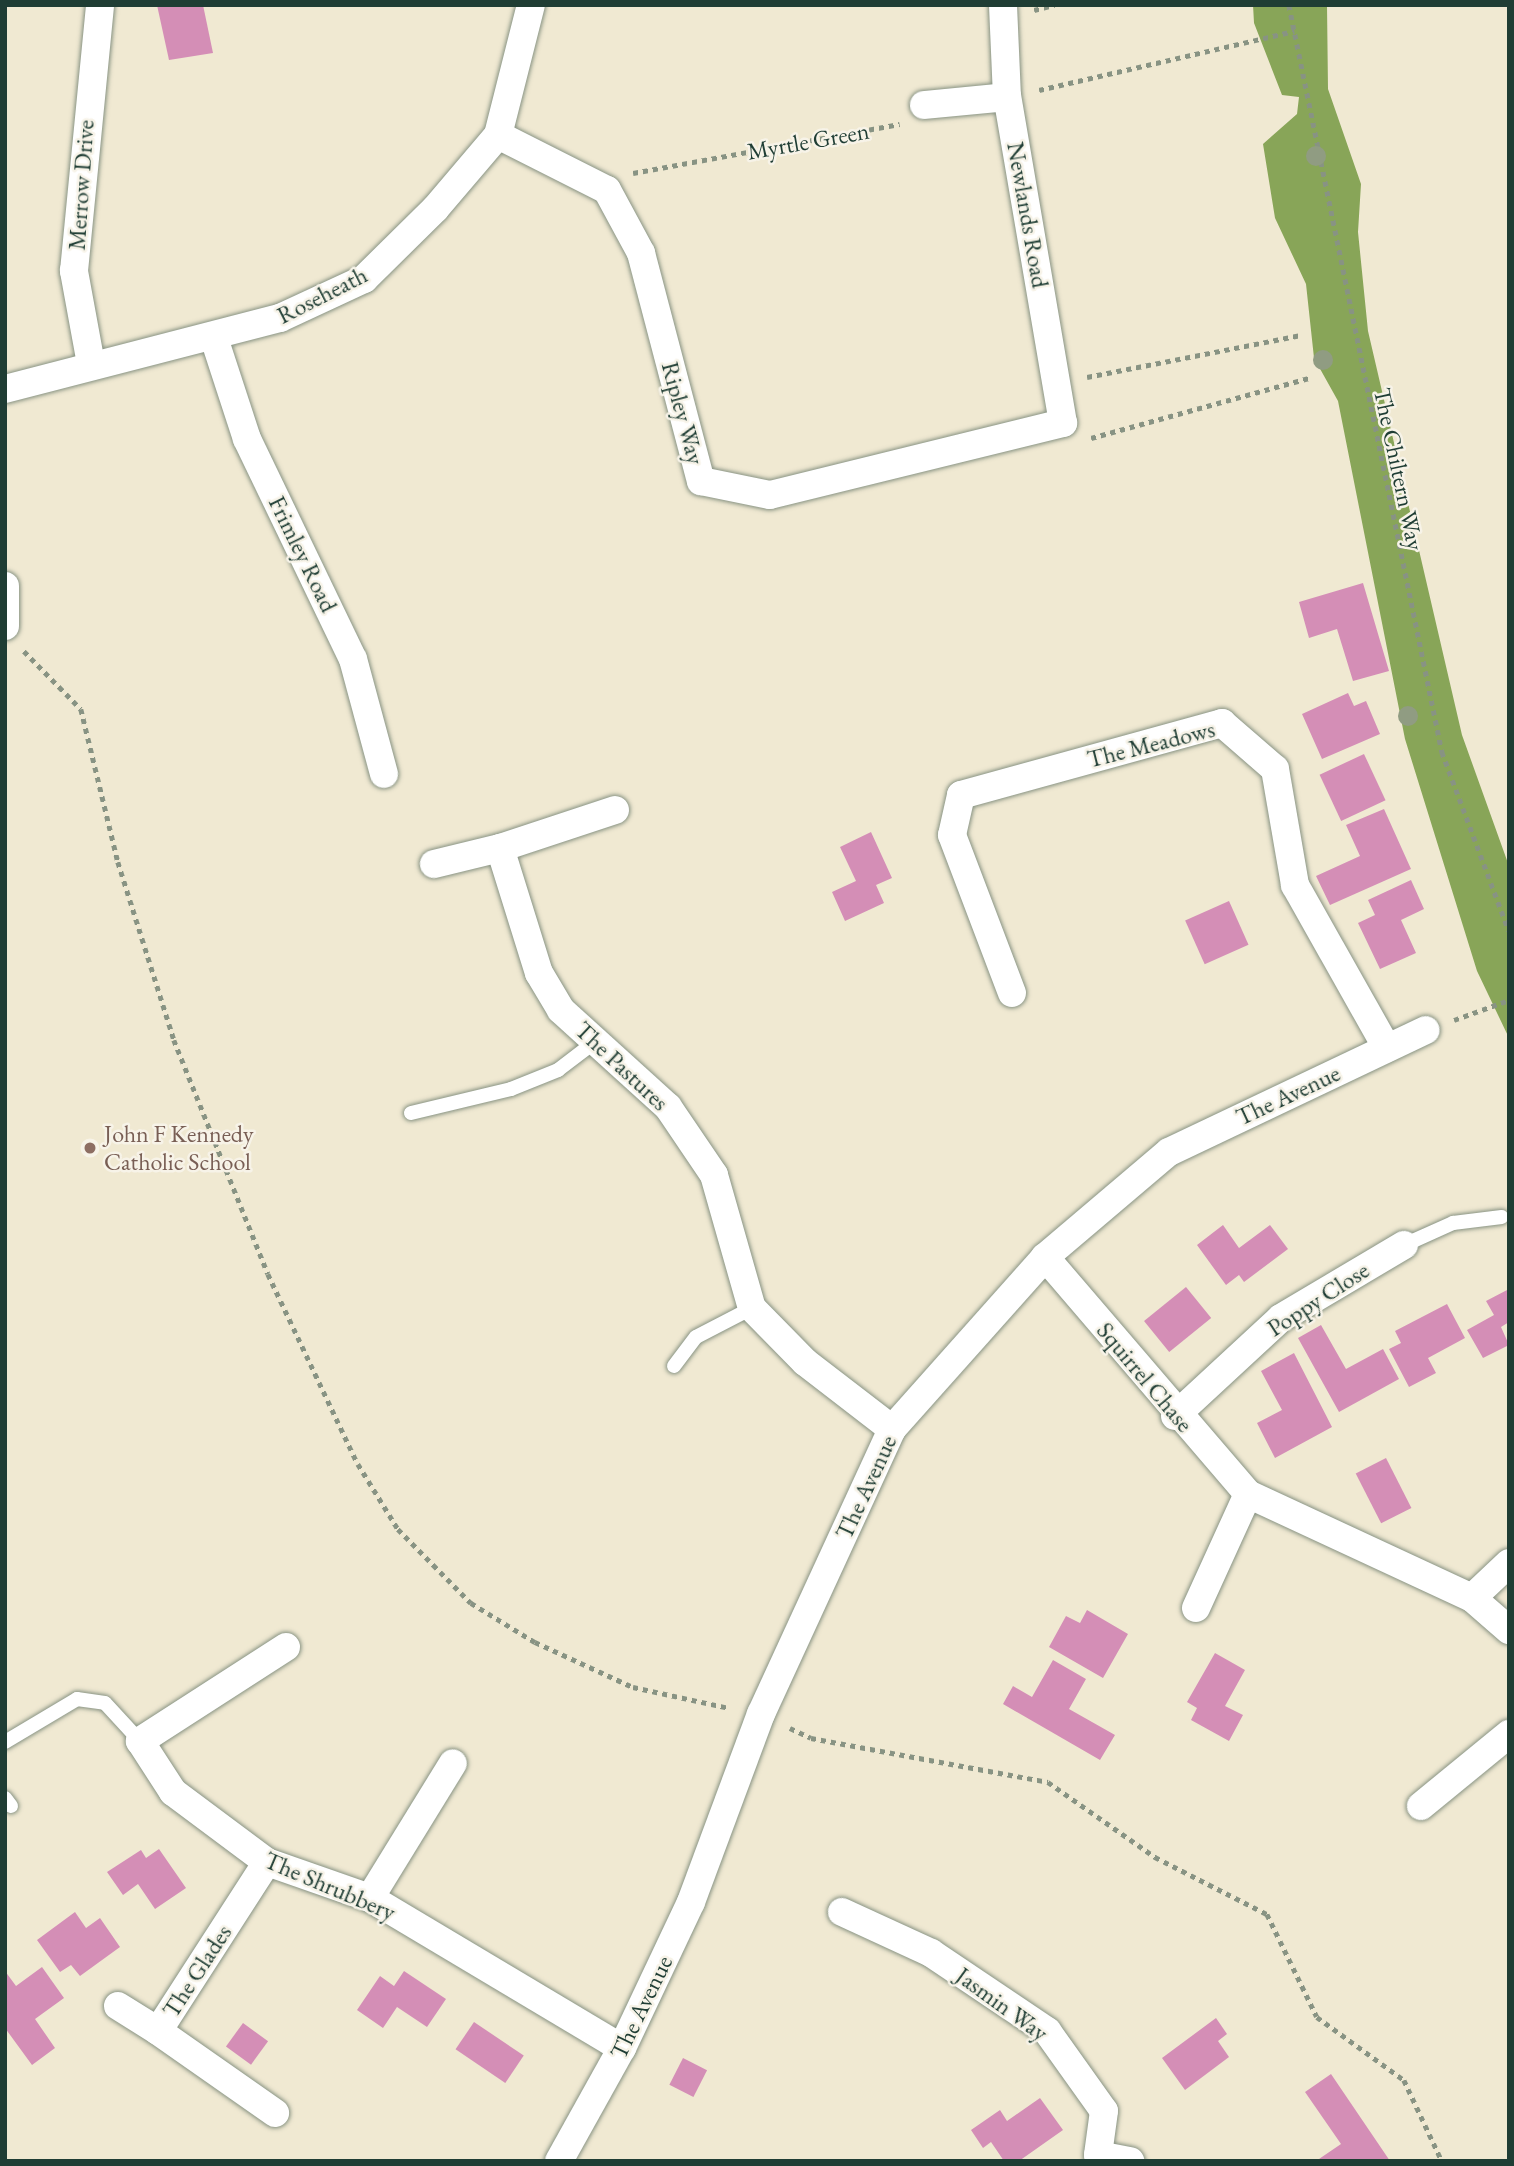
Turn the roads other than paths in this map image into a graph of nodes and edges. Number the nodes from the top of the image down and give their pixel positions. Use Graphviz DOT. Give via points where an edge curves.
graph roads {
  1 [pos="100,5"];
  2 [pos="531,5"];
  3 [pos="1003,5"];
  4 [pos="1007,97"];
  5 [pos="924,105"];
  6 [pos="498,135"];
  7 [pos="214,338"];
  8 [pos="91,364"];
  9 [pos="5,389"];
  10 [pos="1063,423"];
  11 [pos="5,586"];
  12 [pos="10,634"];
  13 [pos="384,774"];
  14 [pos="615,810"];
  15 [pos="500,848"];
  16 [pos="434,864"];
  17 [pos="1012,993"];
  18 [pos="1426,1030"];
  19 [pos="596,1041"];
  20 [pos="1387,1048"];
  21 [pos="411,1113"];
  22 [pos="1502,1217"];
  23 [pos="1404,1245"];
  24 [pos="1045,1257"];
  25 [pos="752,1308"];
  26 [pos="674,1366"];
  27 [pos="1175,1416"];
  28 [pos="891,1429"];
  29 [pos="1248,1494"];
  30 [pos="1509,1563"];
  31 [pos="1472,1598"];
  32 [pos="1196,1608"];
  33 [pos="1509,1630"];
  34 [pos="286,1647"];
  35 [pos="1509,1734"];
  36 [pos="140,1741"];
  37 [pos="5,1742"];
  38 [pos="453,1763"];
  39 [pos="1421,1807"];
  40 [pos="267,1862"];
  41 [pos="370,1898"];
  42 [pos="842,1912"];
  43 [pos="118,2006"];
  44 [pos="158,2031"];
  45 [pos="622,2048"];
  46 [pos="275,2113"];
  47 [pos="1094,2158"];
  48 [pos="559,2161"];
  49 [pos="1130,2161"];
  1 -- 8 [label="street, Merrow Drive" via="74,271"];
  2 -- 6 [label="street, Roseheath"];
  3 -- 4 [label="street, Newlands Road"];
  4 -- 5 [label="street"];
  4 -- 10 [label="street, Newlands Road"];
  6 -- 7 [label="street, Roseheath" via="435,209 364,279 281,318"];
  6 -- 10 [label="street, Ripley Way" via="607,191 641,253 701,481 770,495"];
  7 -- 8 [label="street, Roseheath"];
  7 -- 13 [label="street, Frimley Road" via="247,439 353,659"];
  8 -- 9 [label="street, Roseheath"];
  11 -- 12 [label="street"];
  14 -- 15 [label="street"];
  15 -- 16 [label="street"];
  15 -- 19 [label="street, The Pastures" via="539,974 561,1010"];
  17 -- 20 [label="street, The Meadows" via="952,835 961,795 1222,723 1275,769 1295,885"];
  18 -- 20 [label="street, The Avenue"];
  19 -- 21 [label="lane" via="558,1070 523,1084"];
  19 -- 25 [label="street, The Pastures" via="668,1107 715,1174"];
  20 -- 24 [label="street, The Avenue" via="1169,1152"];
  22 -- 23 [label="lane" via="1453,1223"];
  23 -- 27 [label="street, Poppy Close" via="1281,1318"];
  24 -- 27 [label="street, Squirrel Chase"];
  24 -- 28 [label="street, The Avenue"];
  25 -- 26 [label="lane" via="696,1337"];
  25 -- 28 [label="street, The Pastures" via="805,1362"];
  27 -- 29 [label="street, Squirrel Chase"];
  28 -- 45 [label="street, The Avenue" via="761,1714 691,1902"];
  29 -- 31 [label="street, Squirrel Chase"];
  29 -- 32 [label="street"];
  30 -- 31 [label="street"];
  31 -- 33 [label="street, Squirrel Chase"];
  34 -- 36 [label="street"];
  35 -- 39 [label="street"];
  36 -- 37 [label="lane" via="106,1703 77,1699"];
  36 -- 40 [label="street, The Shrubbery" via="173,1792"];
  38 -- 41 [label="street"];
  40 -- 41 [label="street, The Shrubbery"];
  40 -- 44 [label="street, The Glades"];
  41 -- 45 [label="street, The Shrubbery"];
  42 -- 47 [label="street, Jasmin Way" via="931,1953 1047,2031 1104,2111"];
  43 -- 44 [label="street"];
  44 -- 46 [label="street, The Glades"];
  45 -- 48 [label="street, The Avenue"];
  47 -- 49 [label="street, Jasmin Way"];
}
